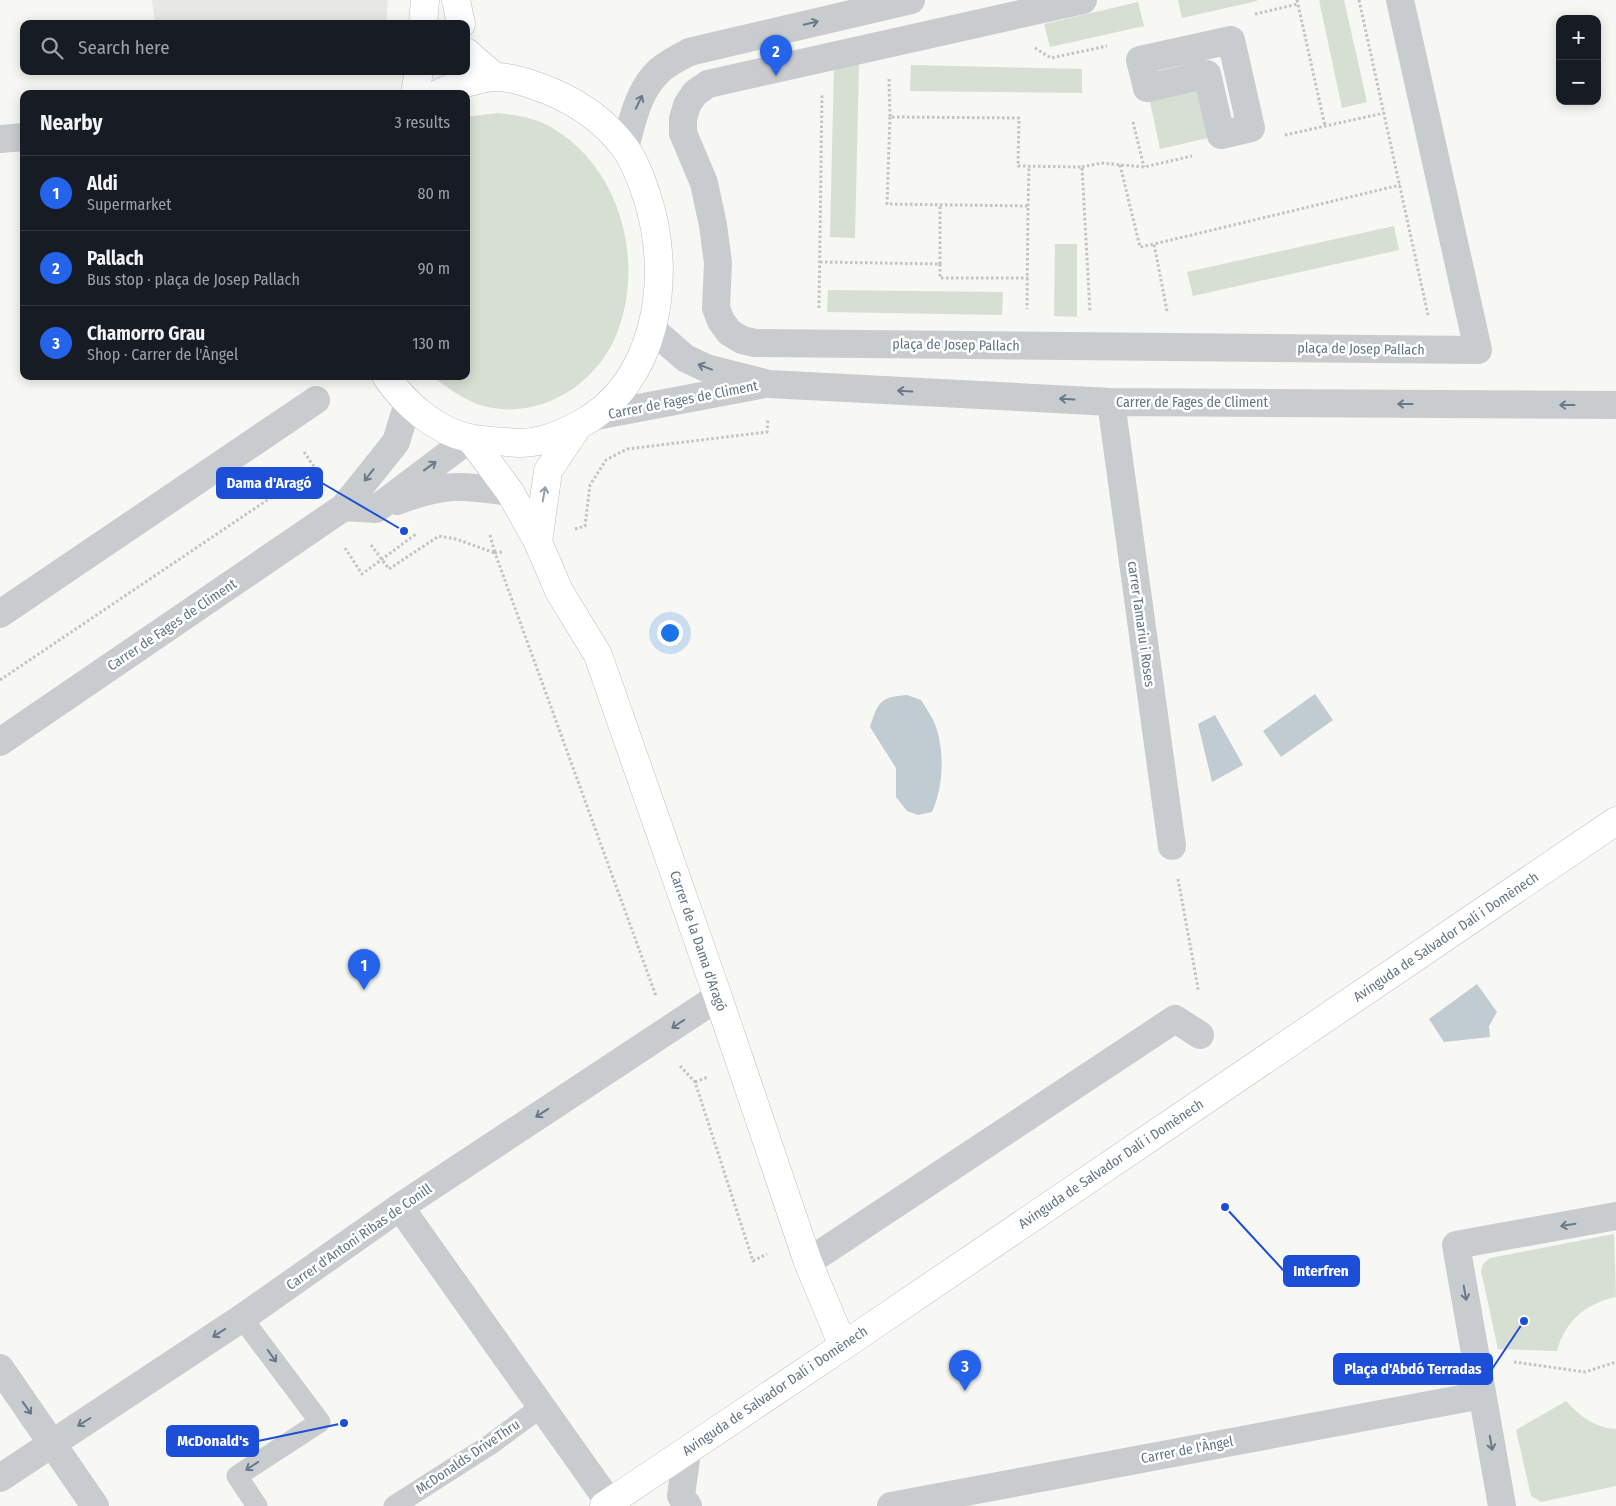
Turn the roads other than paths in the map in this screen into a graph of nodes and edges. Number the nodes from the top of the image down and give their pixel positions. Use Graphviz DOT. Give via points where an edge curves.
graph roads {
  1 [pos="425,0"];
  2 [pos="456,0"];
  3 [pos="910,0"];
  4 [pos="1083,0"];
  5 [pos="1400,0"];
  6 [pos="423,20"];
  7 [pos="460,20"];
  8 [pos="470,55"];
  9 [pos="418,75"];
  10 [pos="495,77"];
  11 [pos="1146,88"];
  12 [pos="416,90"];
  13 [pos="451,90"];
  14 [pos="20,137"];
  15 [pos="0,139"];
  16 [pos="625,148"];
  17 [pos="652,329"];
  18 [pos="389,380"];
  19 [pos="769,384"];
  20 [pos="316,400"];
  21 [pos="1111,402"];
  22 [pos="408,403"];
  23 [pos="1616,405"];
  24 [pos="587,421"];
  25 [pos="470,438"];
  26 [pos="510,492"];
  27 [pos="344,508"];
  28 [pos="376,509"];
  29 [pos="538,542"];
  30 [pos="0,614"];
  31 [pos="0,742"];
  32 [pos="1616,821"];
  33 [pos="1172,846"];
  34 [pos="718,997"];
  35 [pos="1200,1035"];
  36 [pos="400,1207"];
  37 [pos="1616,1216"];
  38 [pos="808,1262"];
  39 [pos="242,1318"];
  40 [pos="843,1346"];
  41 [pos="0,1368"];
  42 [pos="1482,1395"];
  43 [pos="541,1407"];
  44 [pos="51,1442"];
  45 [pos="687,1451"];
  46 [pos="0,1478"];
  47 [pos="607,1504"];
  48 [pos="898,1505"];
  49 [pos="95,1506"];
  50 [pos="257,1506"];
  51 [pos="394,1506"];
  52 [pos="688,1506"];
  53 [pos="1502,1506"];
  1 -- 6 [label="street"];
  2 -- 7 [label="street"];
  16 -- 3 [label="street, one-way" via="636,106 647,86 659,70 688,52"];
  4 -- 5 [label="street, plaça de Josep Pallach" via="708,84 695,93 687,104 683,133 704,183 718,263 716,308 730,332 755,344 1478,350"];
  8 -- 10 [label="street"];
  9 -- 12 [label="street"];
  10 -- 13 [label="street"];
  10 -- 16 [label="street" via="530,83 565,97 586,109"];
  11 -- 11 [label="street" via="1140,60 1231,40 1251,128 1221,135 1207,74"];
  14 -- 15 [label="street"];
  16 -- 17 [label="street" via="644,185 655,225 660,263"];
  19 -- 17 [label="street, Carrer de Fages de Climent, one-way" via="706,368 685,358"];
  17 -- 24 [label="street" via="635,370"];
  18 -- 22 [label="street"];
  21 -- 19 [label="street, Carrer de Fages de Climent, one-way"];
  19 -- 24 [label="street, Carrer de Fages de Climent"];
  20 -- 30 [label="street"];
  23 -- 21 [label="street, Carrer de Fages de Climent, one-way"];
  21 -- 33 [label="street, carrer Tamariu i Roses"];
  22 -- 25 [label="street" via="453,433"];
  22 -- 27 [label="street, Carrer de Fages de Climent, one-way" via="396,442"];
  24 -- 25 [label="street" via="536,442"];
  29 -- 24 [label="street, one-way" via="548,471"];
  25 -- 26 [label="street, Carrer de la Dama d'Aragó"];
  28 -- 25 [label="street, one-way"];
  26 -- 28 [label="street" via="465,485 441,487"];
  26 -- 29 [label="street, Carrer de la Dama d'Aragó"];
  27 -- 28 [label="street"];
  27 -- 31 [label="street, Carrer de Fages de Climent"];
  29 -- 34 [label="street, Carrer de la Dama d'Aragó" via="559,591 598,655"];
  32 -- 40 [label="street, Avinguda de Salvador Dalí i Domènech"];
  34 -- 36 [label="street, Carrer d'Antoni Ribas de Conill, one-way"];
  34 -- 38 [label="street, Carrer de la Dama d'Aragó"];
  35 -- 38 [label="street" via="1174,1019"];
  36 -- 39 [label="street, Carrer d'Antoni Ribas de Conill"];
  36 -- 43 [label="street"];
  37 -- 42 [label="street, one-way" via="1456,1245"];
  38 -- 40 [label="street, Carrer de la Dama d'Aragó"];
  39 -- 44 [label="street, Carrer d'Antoni Ribas de Conill, one-way"];
  39 -- 50 [label="lane, one-way" via="320,1422 238,1476"];
  40 -- 45 [label="street, Avinguda de Salvador Dalí i Domènech"];
  41 -- 44 [label="street, one-way"];
  42 -- 48 [label="street, Carrer de l'Àngel"];
  42 -- 53 [label="street, one-way"];
  43 -- 47 [label="street"];
  43 -- 51 [label="lane, McDonalds DriveThru" via="491,1444"];
  44 -- 46 [label="street, Carrer d'Antoni Ribas de Conill"];
  44 -- 49 [label="street"];
  45 -- 47 [label="street, Avinguda de Salvador Dalí i Domènech"];
  45 -- 52 [label="street" via="681,1496"];
}
